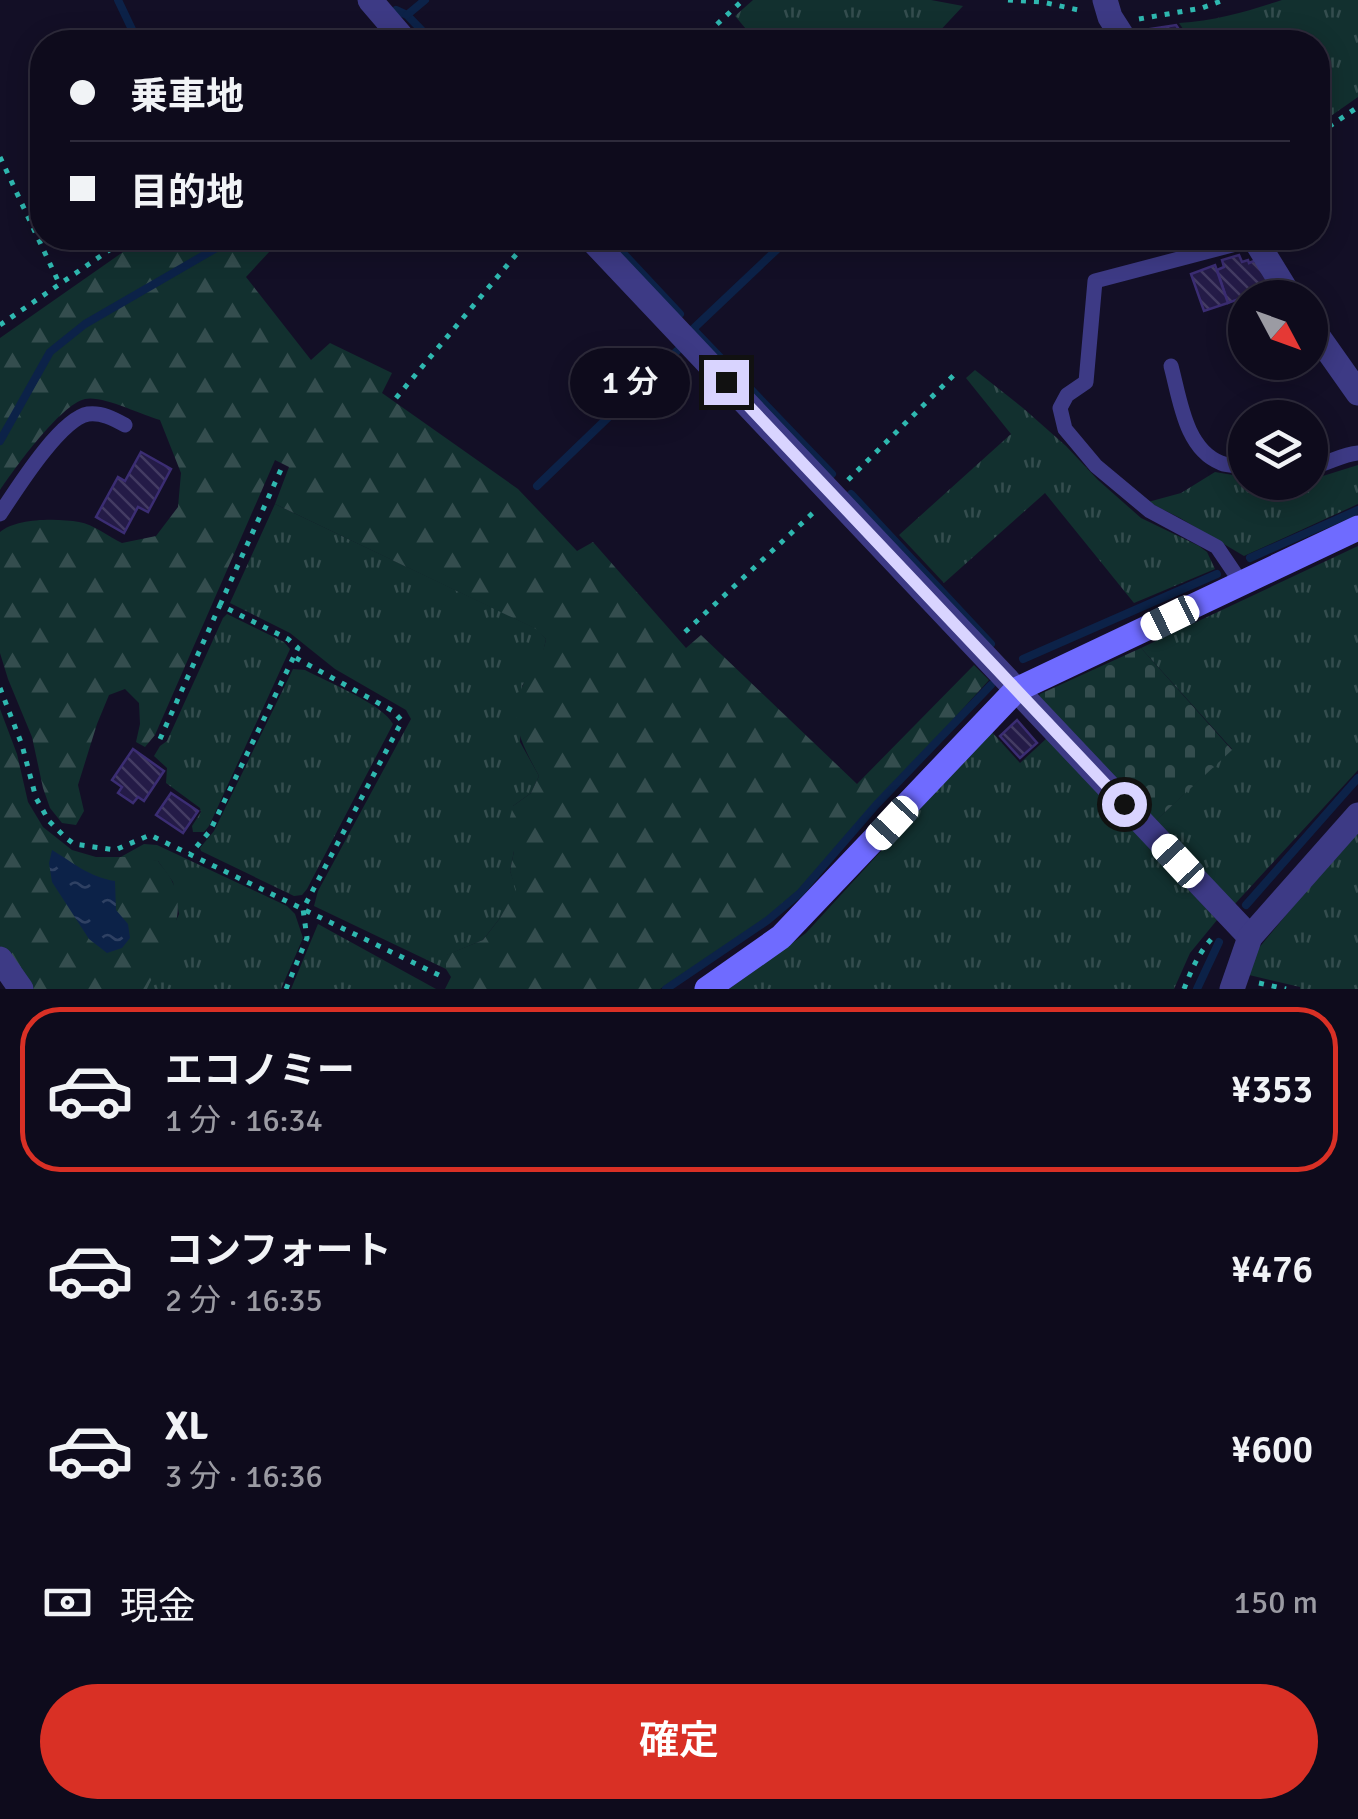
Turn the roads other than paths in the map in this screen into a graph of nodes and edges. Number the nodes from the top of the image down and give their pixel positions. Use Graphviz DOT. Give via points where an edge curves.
graph roads {
  1 [pos="370,0"];
  2 [pos="396,30"];
  3 [pos="601,250"];
  4 [pos="1210,250"];
  5 [pos="1261,250"];
  6 [pos="1280,280"];
  7 [pos="1328,350"];
  8 [pos="1171,366"];
  9 [pos="1358,393"];
  10 [pos="126,424"];
  11 [pos="1358,453"];
  12 [pos="1328,463"];
  13 [pos="1228,464"];
  14 [pos="0,514"];
  15 [pos="1358,528"];
  16 [pos="1242,584"];
  17 [pos="1016,690"];
  18 [pos="1358,815"];
  19 [pos="1241,927"];
  20 [pos="0,959"];
  21 [pos="21,989"];
  22 [pos="707,989"];
  23 [pos="1232,989"];
  1 -- 2 [label="street"];
  3 -- 17 [label="street"];
  4 -- 16 [label="lane" via="1095,281 1086,382 1060,408 1065,429 1096,466 1150,512 1217,547"];
  5 -- 6 [label="street"];
  7 -- 9 [label="street"];
  8 -- 13 [label="lane" via="1196,444"];
  10 -- 14 [label="lane" via="92,413 78,417"];
  11 -- 12 [label="lane"];
  15 -- 16 [label="street"];
  16 -- 17 [label="street"];
  17 -- 19 [label="street"];
  17 -- 22 [label="street" via="781,937"];
  18 -- 19 [label="street"];
  19 -- 23 [label="street"];
  20 -- 21 [label="street"];
}
